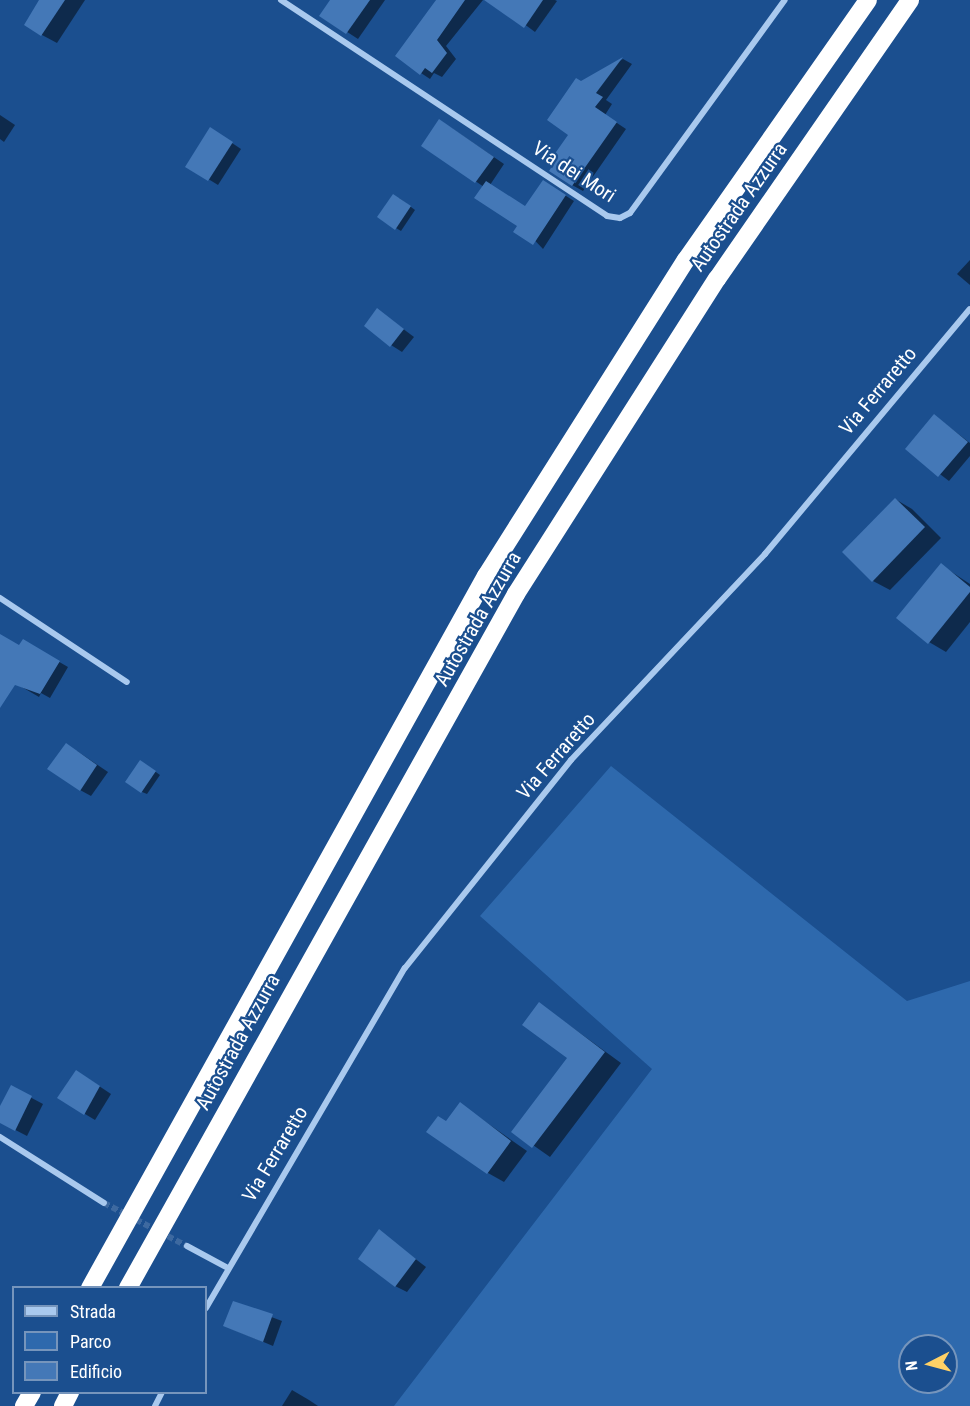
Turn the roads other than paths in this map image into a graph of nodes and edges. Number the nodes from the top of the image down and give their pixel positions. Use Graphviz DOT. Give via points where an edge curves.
graph roads {
  1 [pos="281,0"];
  2 [pos="784,0"];
  3 [pos="868,0"];
  4 [pos="910,0"];
  5 [pos="970,309"];
  6 [pos="0,598"];
  7 [pos="127,682"];
  8 [pos="0,1137"];
  9 [pos="104,1203"];
  10 [pos="187,1245"];
  11 [pos="226,1267"];
  12 [pos="91,1286"];
  13 [pos="129,1286"];
  14 [pos="207,1306"];
  1 -- 2 [label="street, Via dei Mori" via="607,216 620,218 630,213"];
  3 -- 12 [label="highway, Autostrada Azzurra" via="686,260 486,576"];
  4 -- 13 [label="highway, Autostrada Azzurra" via="717,279 516,594"];
  5 -- 11 [label="street, Via Ferraretto" via="765,554 571,760 405,968"];
  6 -- 7 [label="street"];
  8 -- 9 [label="street"];
  10 -- 11 [label="street"];
  11 -- 14 [label="street, Via Ferraretto"];
}
